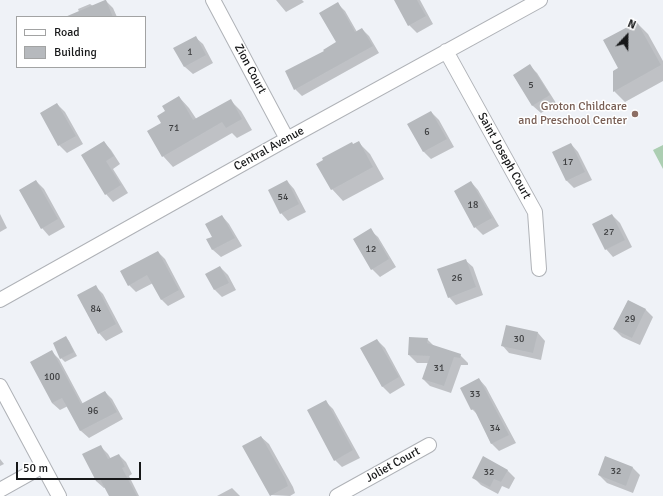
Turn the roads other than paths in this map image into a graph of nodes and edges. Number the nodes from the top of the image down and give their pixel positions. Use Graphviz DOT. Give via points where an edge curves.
graph roads {
  1 [pos="213,0"];
  2 [pos="540,0"];
  3 [pos="446,51"];
  4 [pos="287,139"];
  5 [pos="539,269"];
  6 [pos="0,300"];
  7 [pos="0,386"];
  8 [pos="429,445"];
  9 [pos="43,466"];
  10 [pos="0,490"];
  11 [pos="59,496"];
  12 [pos="337,496"];
  1 -- 4 [label="street, Zion Court"];
  2 -- 3 [label="street, Central Avenue"];
  3 -- 4 [label="street, Central Avenue"];
  3 -- 5 [label="street, Saint Joseph Court" via="535,212"];
  4 -- 6 [label="street, Central Avenue"];
  7 -- 9 [label="street"];
  8 -- 12 [label="street, Joliet Court"];
  9 -- 10 [label="street"];
  9 -- 11 [label="street"];
}
